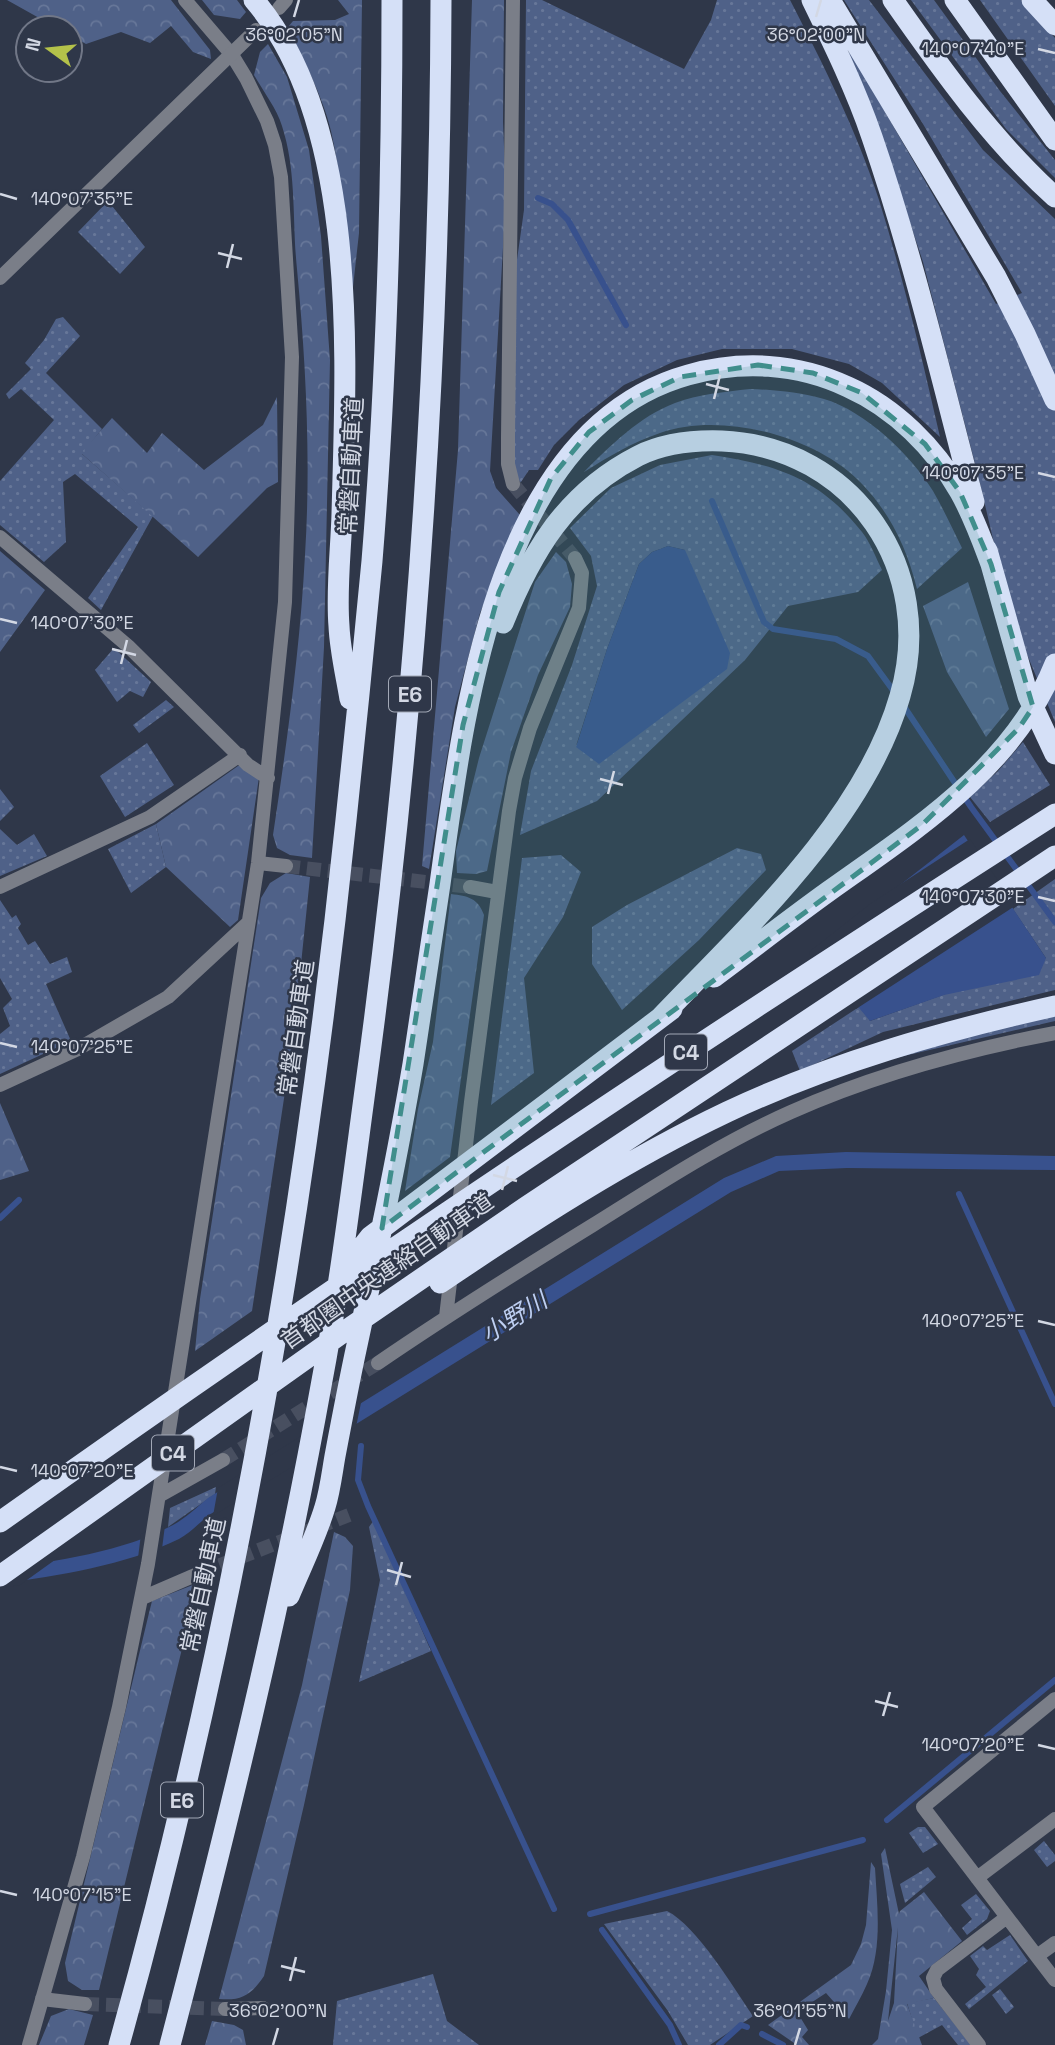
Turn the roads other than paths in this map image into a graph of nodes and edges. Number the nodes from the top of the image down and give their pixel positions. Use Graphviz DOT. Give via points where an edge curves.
graph roads {
  1 [pos="185,0"];
  2 [pos="254,0"];
  3 [pos="392,0"];
  4 [pos="441,0"];
  5 [pos="513,0"];
  6 [pos="812,0"];
  7 [pos="830,0"];
  8 [pos="893,0"];
  9 [pos="955,0"];
  10 [pos="1032,0"];
  11 [pos="1055,25"];
  12 [pos="256,30"];
  13 [pos="232,55"];
  14 [pos="1055,140"];
  15 [pos="1055,197"];
  16 [pos="0,278"];
  17 [pos="1055,400"];
  18 [pos="513,484"];
  19 [pos="0,537"];
  20 [pos="575,558"];
  21 [pos="991,564"];
  22 [pos="1055,664"];
  23 [pos="355,732"];
  24 [pos="1055,754"];
  25 [pos="240,755"];
  26 [pos="268,778"];
  27 [pos="454,780"];
  28 [pos="1055,814"];
  29 [pos="1055,856"];
  30 [pos="258,863"];
  31 [pos="286,866"];
  32 [pos="0,887"];
  33 [pos="470,887"];
  34 [pos="497,892"];
  35 [pos="248,923"];
  36 [pos="1055,1006"];
  37 [pos="661,1017"];
  38 [pos="1055,1033"];
  39 [pos="0,1085"];
  40 [pos="322,1298"];
  41 [pos="446,1317"];
  42 [pos="345,1331"];
  43 [pos="378,1363"];
  44 [pos="223,1460"];
  45 [pos="159,1496"];
  46 [pos="0,1522"];
  47 [pos="200,1573"];
  48 [pos="0,1576"];
  49 [pos="142,1598"];
  50 [pos="268,1647"];
  51 [pos="1055,1699"];
  52 [pos="1055,1819"];
  53 [pos="978,1878"];
  54 [pos="1007,1917"];
  55 [pos="1055,1943"];
  56 [pos="1037,1956"];
  57 [pos="1055,1980"];
  58 [pos="42,1999"];
  59 [pos="85,2004"];
  60 [pos="264,2008"];
  61 [pos="225,2009"];
  62 [pos="29,2045"];
  63 [pos="119,2045"];
  64 [pos="170,2045"];
  65 [pos="979,2045"];
  1 -- 13 [label="street"];
  2 -- 23 [label="highway" via="281,39 309,97 335,212 345,396 339,625"];
  3 -- 23 [label="highway, 常磐自動車道 / E6" via="384,339 372,557"];
  4 -- 50 [label="highway, E6" via="434,338 403,783 377,1006 322,1384"];
  5 -- 18 [label="street" via="508,438"];
  6 -- 21 [label="highway" via="872,135"];
  7 -- 17 [label="highway" via="996,277"];
  8 -- 15 [label="highway" via="979,116"];
  9 -- 14 [label="highway"];
  10 -- 11 [label="highway"];
  12 -- 13 [label="street"];
  13 -- 16 [label="street"];
  13 -- 26 [label="street" via="275,145 292,357 285,603"];
  19 -- 25 [label="street" via="128,646"];
  20 -- 34 [label="street" via="582,573 579,608 530,728 515,778"];
  21 -- 24 [label="highway" via="1028,696"];
  21 -- 27 [label="highway" via="960,492 942,466 908,426 862,393 813,373 772,366 732,366 680,377 609,415 551,478 514,552 488,625"];
  22 -- 37 [label="highway" via="1019,728 958,795"];
  23 -- 63 [label="highway, 常磐自動車道 / E6" via="328,991 264,1415 199,1729"];
  25 -- 26 [label="street"];
  25 -- 32 [label="street" via="150,817"];
  26 -- 30 [label="street"];
  27 -- 37 [label="highway" via="491,657 526,569 575,501 615,469 662,446 685,442 766,446 814,467 855,499 890,546 909,621 901,695 890,725 827,832 739,937"];
  27 -- 50 [label="highway" via="412,1065 326,1507"];
  28 -- 40 [label="highway, 首都圏中央連絡自動車道 / C4" via="689,1050"];
  29 -- 42 [label="highway, 首都圏中央連絡自動車道 / C4"];
  30 -- 31 [label="street"];
  30 -- 35 [label="street"];
  33 -- 34 [label="street"];
  34 -- 41 [label="street"];
  35 -- 39 [label="street" via="168,997 76,1050"];
  35 -- 45 [label="street"];
  36 -- 42 [label="highway" via="875,1053 727,1112 535,1219 407,1306"];
  37 -- 40 [label="highway" via="370,1237"];
  38 -- 41 [label="street" via="865,1083 793,1111 681,1170"];
  40 -- 46 [label="highway, 首都圏中央連絡自動車道 / C4"];
  41 -- 43 [label="street"];
  42 -- 48 [label="highway, 首都圏中央連絡自動車道 / C4"];
  44 -- 45 [label="street"];
  45 -- 49 [label="street"];
  47 -- 49 [label="street"];
  49 -- 58 [label="street" via="83,1857"];
  50 -- 64 [label="highway, E6"];
  51 -- 53 [label="street" via="923,1807"];
  52 -- 53 [label="street"];
  53 -- 54 [label="street"];
  54 -- 56 [label="street"];
  54 -- 65 [label="street" via="937,1970 933,1979"];
  55 -- 56 [label="street"];
  56 -- 57 [label="street"];
  58 -- 59 [label="street"];
  58 -- 62 [label="street"];
  60 -- 61 [label="street"];
}
